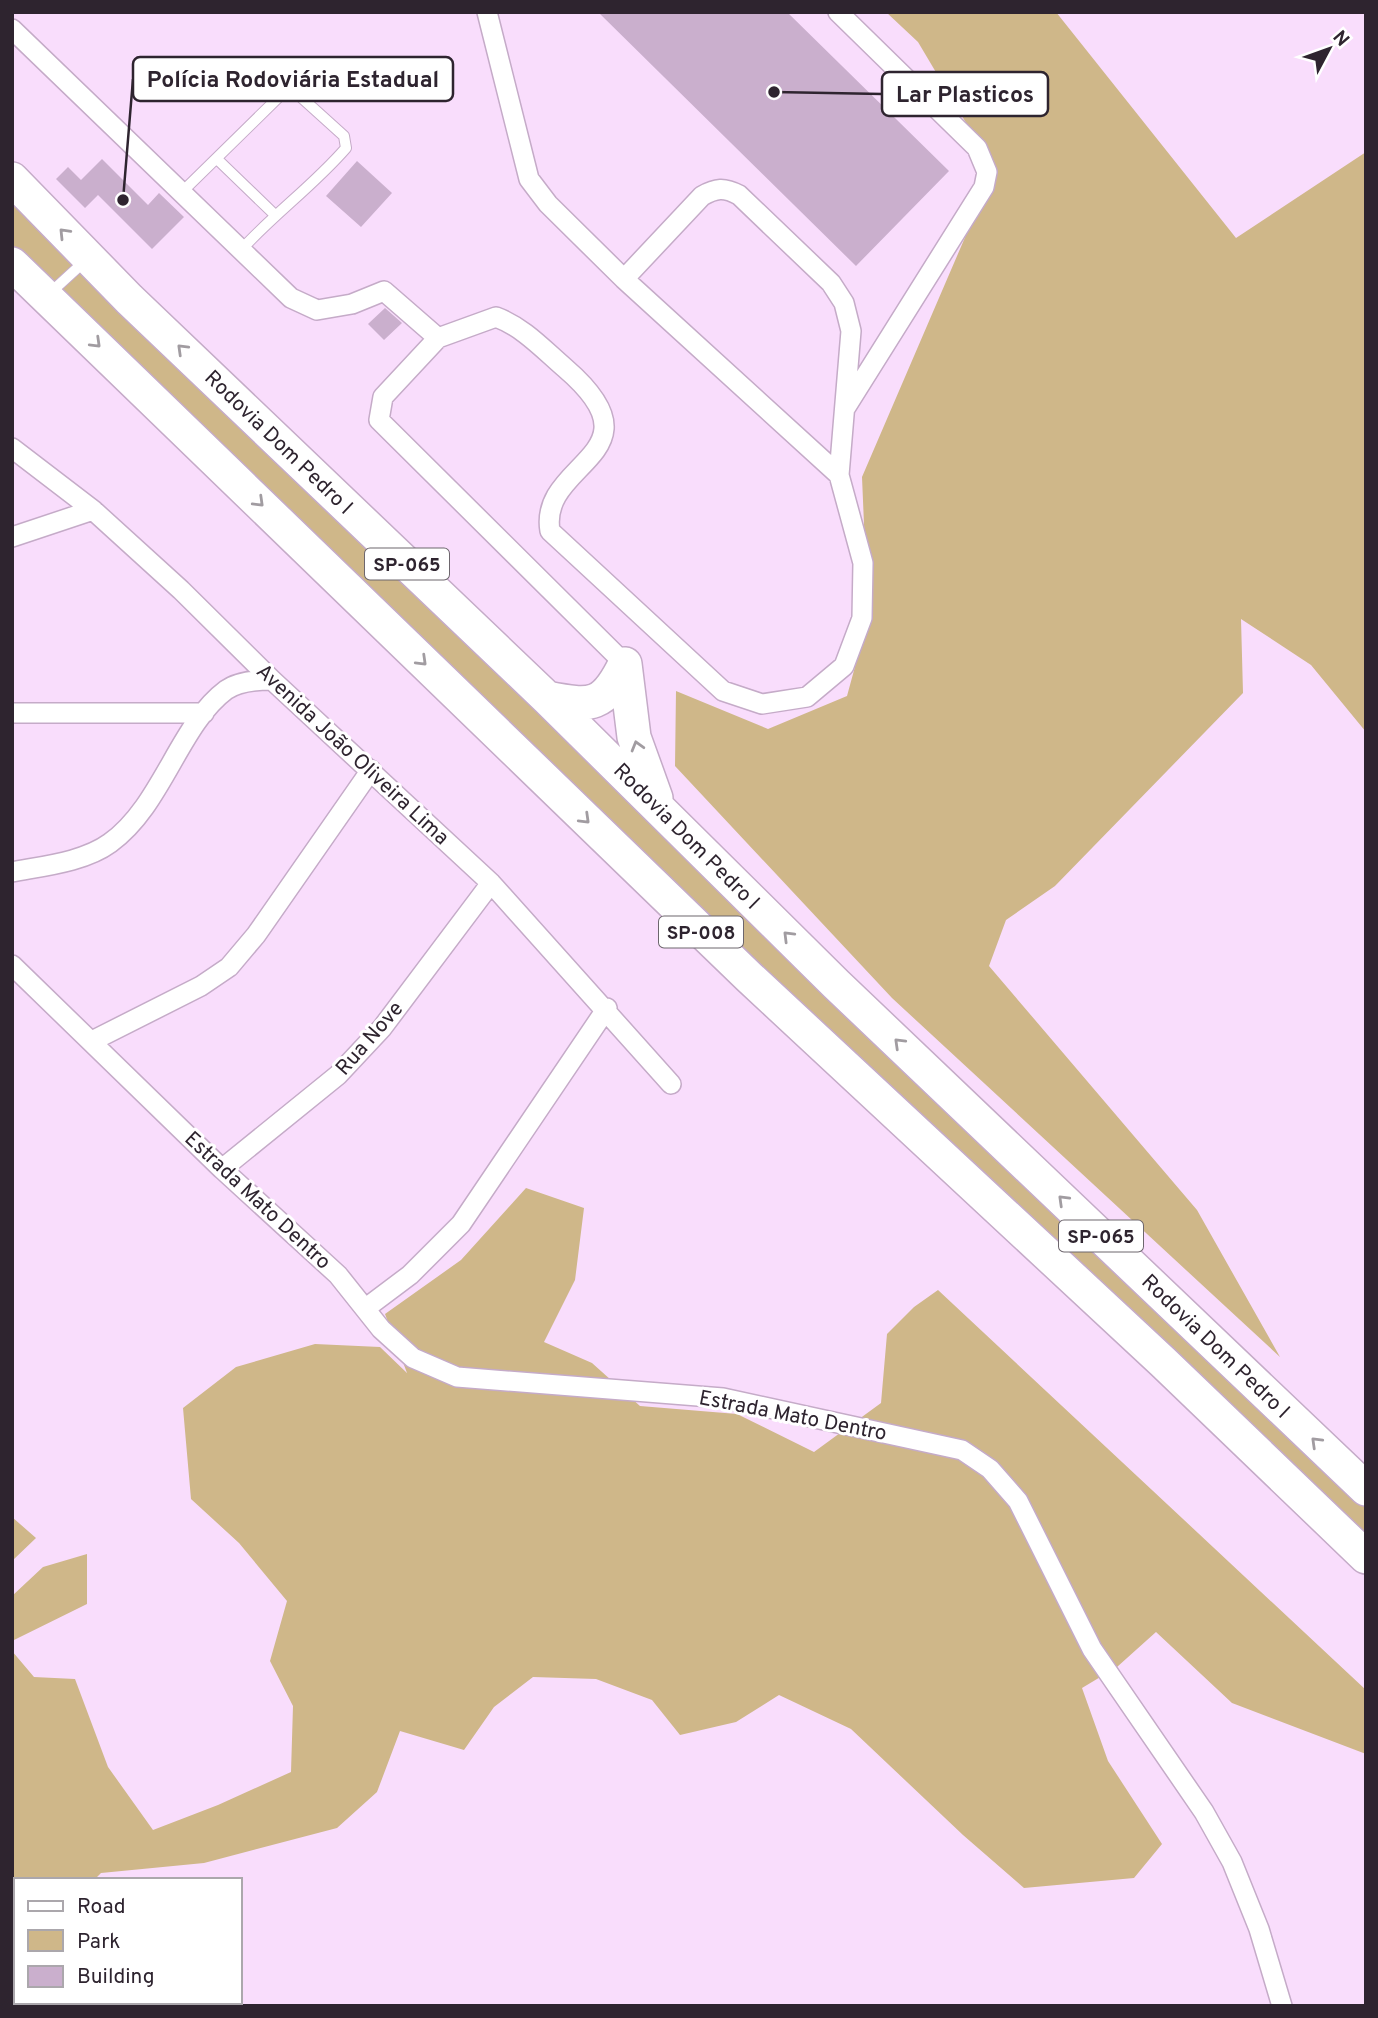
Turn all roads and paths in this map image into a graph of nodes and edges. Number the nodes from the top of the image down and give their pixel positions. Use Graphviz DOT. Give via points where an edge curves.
graph roads {
  1 [pos="486,12"];
  2 [pos="838,12"];
  3 [pos="12,29"];
  4 [pos="217,159"];
  5 [pos="12,179"];
  6 [pos="182,192"];
  7 [pos="274,214"];
  8 [pos="242,249"];
  9 [pos="89,258"];
  10 [pos="12,264"];
  11 [pos="624,279"];
  12 [pos="47,296"];
  13 [pos="438,338"];
  14 [pos="844,410"];
  15 [pos="12,447"];
  16 [pos="838,475"];
  17 [pos="93,510"];
  18 [pos="12,537"];
  19 [pos="625,664"];
  20 [pos="272,680"];
  21 [pos="547,698"];
  22 [pos="12,713"];
  23 [pos="204,713"];
  24 [pos="371,770"];
  25 [pos="661,810"];
  26 [pos="12,872"];
  27 [pos="491,883"];
  28 [pos="12,965"];
  29 [pos="607,1008"];
  30 [pos="92,1041"];
  31 [pos="671,1084"];
  32 [pos="222,1169"];
  33 [pos="366,1308"];
  34 [pos="1366,1489"];
  35 [pos="1366,1557"];
  36 [pos="1282,2006"];
  1 -- 11 [label="street" via="529,179"];
  2 -- 14 [label="street" via="978,148 988,172 984,187"];
  3 -- 6 [label="street"];
  4 -- 6 [label="lane"];
  4 -- 7 [label="lane"];
  4 -- 7 [label="lane" via="287,89 344,136 346,148 325,172"];
  9 -- 5 [label="highway, Rodovia Dom Pedro I / SP-065, one-way"];
  6 -- 8 [label="street"];
  7 -- 8 [label="lane"];
  8 -- 13 [label="street" via="291,298 317,310 352,304 384,291"];
  9 -- 12 [label="lane"];
  21 -- 9 [label="highway, Rodovia Dom Pedro I / SP-065, one-way"];
  10 -- 12 [label="highway, SP-008"];
  11 -- 14 [label="street" via="702,196 713,189 739,195 831,283 844,303 851,331"];
  11 -- 16 [label="street"];
  12 -- 35 [label="highway, SP-008, one-way" via="642,875"];
  13 -- 16 [label="street" via="495,317 514,324 577,378 601,410 605,433 592,458 561,488 550,507 550,531 723,691 762,704 807,697 844,666 862,618 863,563"];
  13 -- 19 [label="street" via="383,397 379,420"];
  14 -- 16 [label="street"];
  15 -- 17 [label="street, Avenida João Oliveira Lima"];
  17 -- 18 [label="street"];
  17 -- 20 [label="street, Avenida João Oliveira Lima"];
  19 -- 21 [label="highway" via="613,689 598,702 580,705"];
  25 -- 19 [label="highway, one-way" via="634,737"];
  20 -- 23 [label="street" via="249,681 227,689"];
  20 -- 24 [label="street, Avenida João Oliveira Lima"];
  21 -- 25 [label="highway, Rodovia Dom Pedro I / SP-065"];
  22 -- 23 [label="street"];
  23 -- 26 [label="street" via="139,817 108,845 66,861"];
  24 -- 27 [label="street, Avenida João Oliveira Lima"];
  24 -- 30 [label="street" via="229,967"];
  34 -- 25 [label="highway, Rodovia Dom Pedro I / SP-065, one-way" via="836,984"];
  27 -- 29 [label="street, Avenida João Oliveira Lima"];
  27 -- 32 [label="street, Rua Nove" via="382,1028 338,1075"];
  28 -- 30 [label="street, Estrada Mato Dentro"];
  29 -- 31 [label="street, Avenida João Oliveira Lima"];
  29 -- 33 [label="street" via="461,1224 410,1275"];
  30 -- 32 [label="street, Estrada Mato Dentro"];
  32 -- 33 [label="street, Estrada Mato Dentro" via="338,1275"];
  33 -- 36 [label="street, Estrada Mato Dentro" via="413,1358 457,1377 723,1398 962,1450 990,1469 1017,1501 1091,1649 1204,1812 1232,1862 1259,1929"];
}
